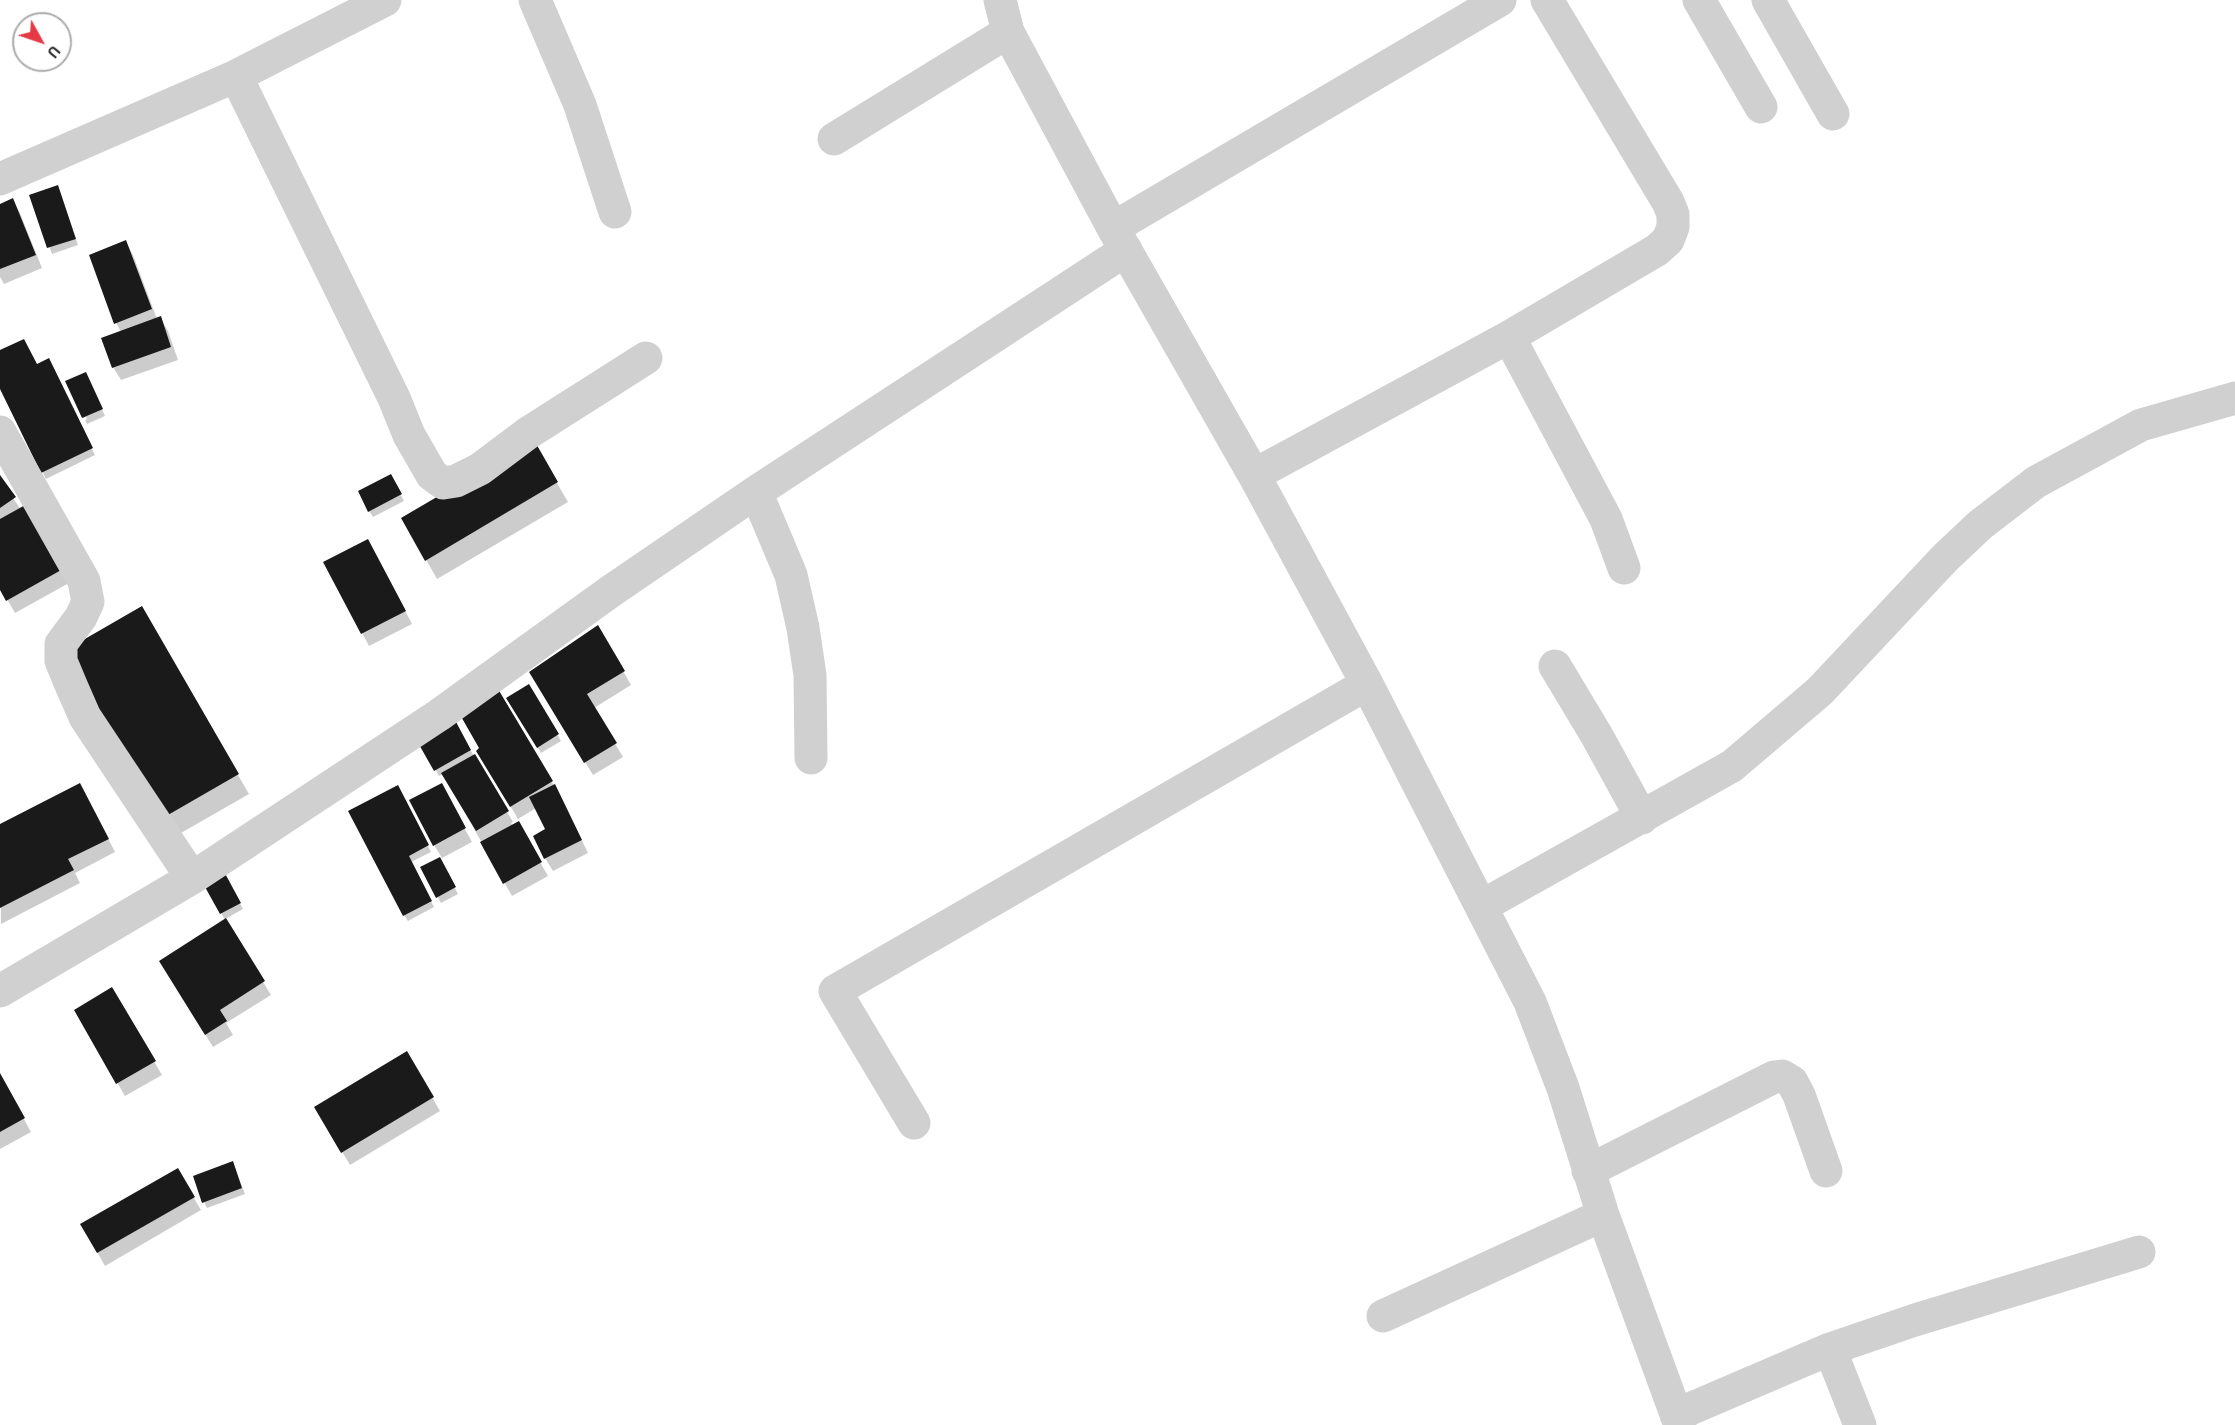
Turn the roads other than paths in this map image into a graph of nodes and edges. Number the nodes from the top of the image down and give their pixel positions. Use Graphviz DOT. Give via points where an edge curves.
graph roads {
  1 [pos="385,0"];
  2 [pos="535,0"];
  3 [pos="1000,0"];
  4 [pos="1500,0"];
  5 [pos="1547,0"];
  6 [pos="1699,0"];
  7 [pos="1768,0"];
  8 [pos="1008,32"];
  9 [pos="236,76"];
  10 [pos="1761,107"];
  11 [pos="1833,114"];
  12 [pos="834,139"];
  13 [pos="0,179"];
  14 [pos="615,212"];
  15 [pos="1119,239"];
  16 [pos="1509,337"];
  17 [pos="646,358"];
  18 [pos="2235,398"];
  19 [pos="0,432"];
  20 [pos="1254,476"];
  21 [pos="756,492"];
  22 [pos="1624,567"];
  23 [pos="1555,666"];
  24 [pos="1367,684"];
  25 [pos="810,758"];
  26 [pos="1642,818"];
  27 [pos="192,878"];
  28 [pos="1482,906"];
  29 [pos="0,991"];
  30 [pos="914,1123"];
  31 [pos="1588,1171"];
  32 [pos="1826,1171"];
  33 [pos="1603,1215"];
  34 [pos="2139,1252"];
  35 [pos="1383,1316"];
  36 [pos="1830,1349"];
  37 [pos="1678,1420"];
  38 [pos="1860,1425"];
  1 -- 9 [label="street"];
  2 -- 14 [label="street" via="580,105"];
  3 -- 8 [label="street"];
  4 -- 15 [label="street"];
  5 -- 16 [label="street" via="1668,202 1673,226 1668,240 1657,250"];
  6 -- 10 [label="street"];
  7 -- 11 [label="street"];
  8 -- 12 [label="street"];
  8 -- 15 [label="street"];
  9 -- 13 [label="street"];
  9 -- 17 [label="street" via="409,435 432,475 443,483 456,482 480,469"];
  15 -- 20 [label="street"];
  15 -- 21 [label="street"];
  16 -- 20 [label="street"];
  16 -- 22 [label="street" via="1606,519"];
  18 -- 26 [label="street" via="2141,425 2036,482 1945,558 1811,699 1732,766"];
  19 -- 27 [label="street" via="84,581 88,602 61,644 61,661 70,685 84,717"];
  20 -- 24 [label="street"];
  21 -- 25 [label="street" via="791,575 803,628 810,675"];
  21 -- 27 [label="street" via="439,715"];
  23 -- 26 [label="street"];
  24 -- 28 [label="street"];
  24 -- 30 [label="street" via="836,991"];
  26 -- 28 [label="street"];
  27 -- 29 [label="street"];
  28 -- 31 [label="street" via="1530,1002 1563,1088"];
  31 -- 32 [label="street" via="1782,1076 1792,1082"];
  31 -- 33 [label="street"];
  33 -- 35 [label="street"];
  33 -- 37 [label="street"];
  34 -- 36 [label="street"];
  36 -- 37 [label="street"];
  36 -- 38 [label="street"];
}
